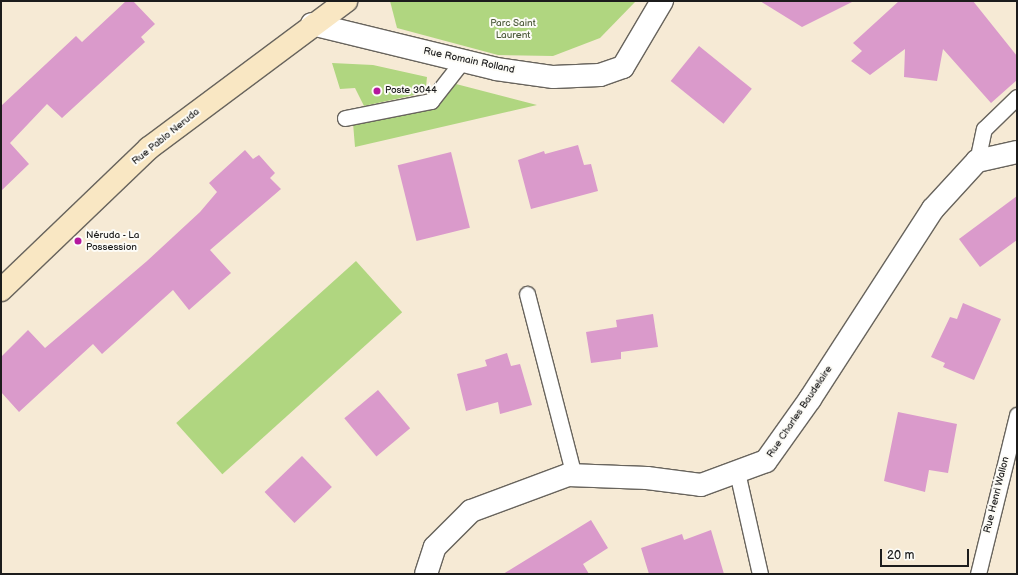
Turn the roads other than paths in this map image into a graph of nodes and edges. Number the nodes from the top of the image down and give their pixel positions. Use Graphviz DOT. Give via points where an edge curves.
graph roads {
  1 [pos="346,1"];
  2 [pos="662,1"];
  3 [pos="312,24"];
  4 [pos="463,60"];
  5 [pos="1017,97"];
  6 [pos="345,118"];
  7 [pos="1017,152"];
  8 [pos="976,161"];
  9 [pos="1,290"];
  10 [pos="527,294"];
  11 [pos="1017,415"];
  12 [pos="737,472"];
  13 [pos="574,476"];
  14 [pos="426,574"];
  15 [pos="760,574"];
  16 [pos="978,574"];
  1 -- 3 [label="main road, Rue Pablo Neruda"];
  2 -- 4 [label="street, Rue Romain Rolland" via="623,67 600,75 553,77 496,69"];
  3 -- 4 [label="street, Rue Romain Rolland"];
  3 -- 9 [label="main road, Rue Pablo Neruda" via="149,148"];
  4 -- 6 [label="lane" via="431,101"];
  5 -- 8 [label="lane" via="984,129"];
  7 -- 8 [label="street"];
  8 -- 12 [label="street, Rue Charles Baudelaire" via="933,209 810,399 766,461"];
  10 -- 13 [label="lane"];
  11 -- 16 [label="lane, Rue Henri Wallon"];
  12 -- 13 [label="street, Rue Charles Baudelaire" via="701,485 647,478"];
  12 -- 15 [label="lane"];
  13 -- 14 [label="street, Rue Charles Baudelaire" via="568,475 471,511 435,547"];
}
